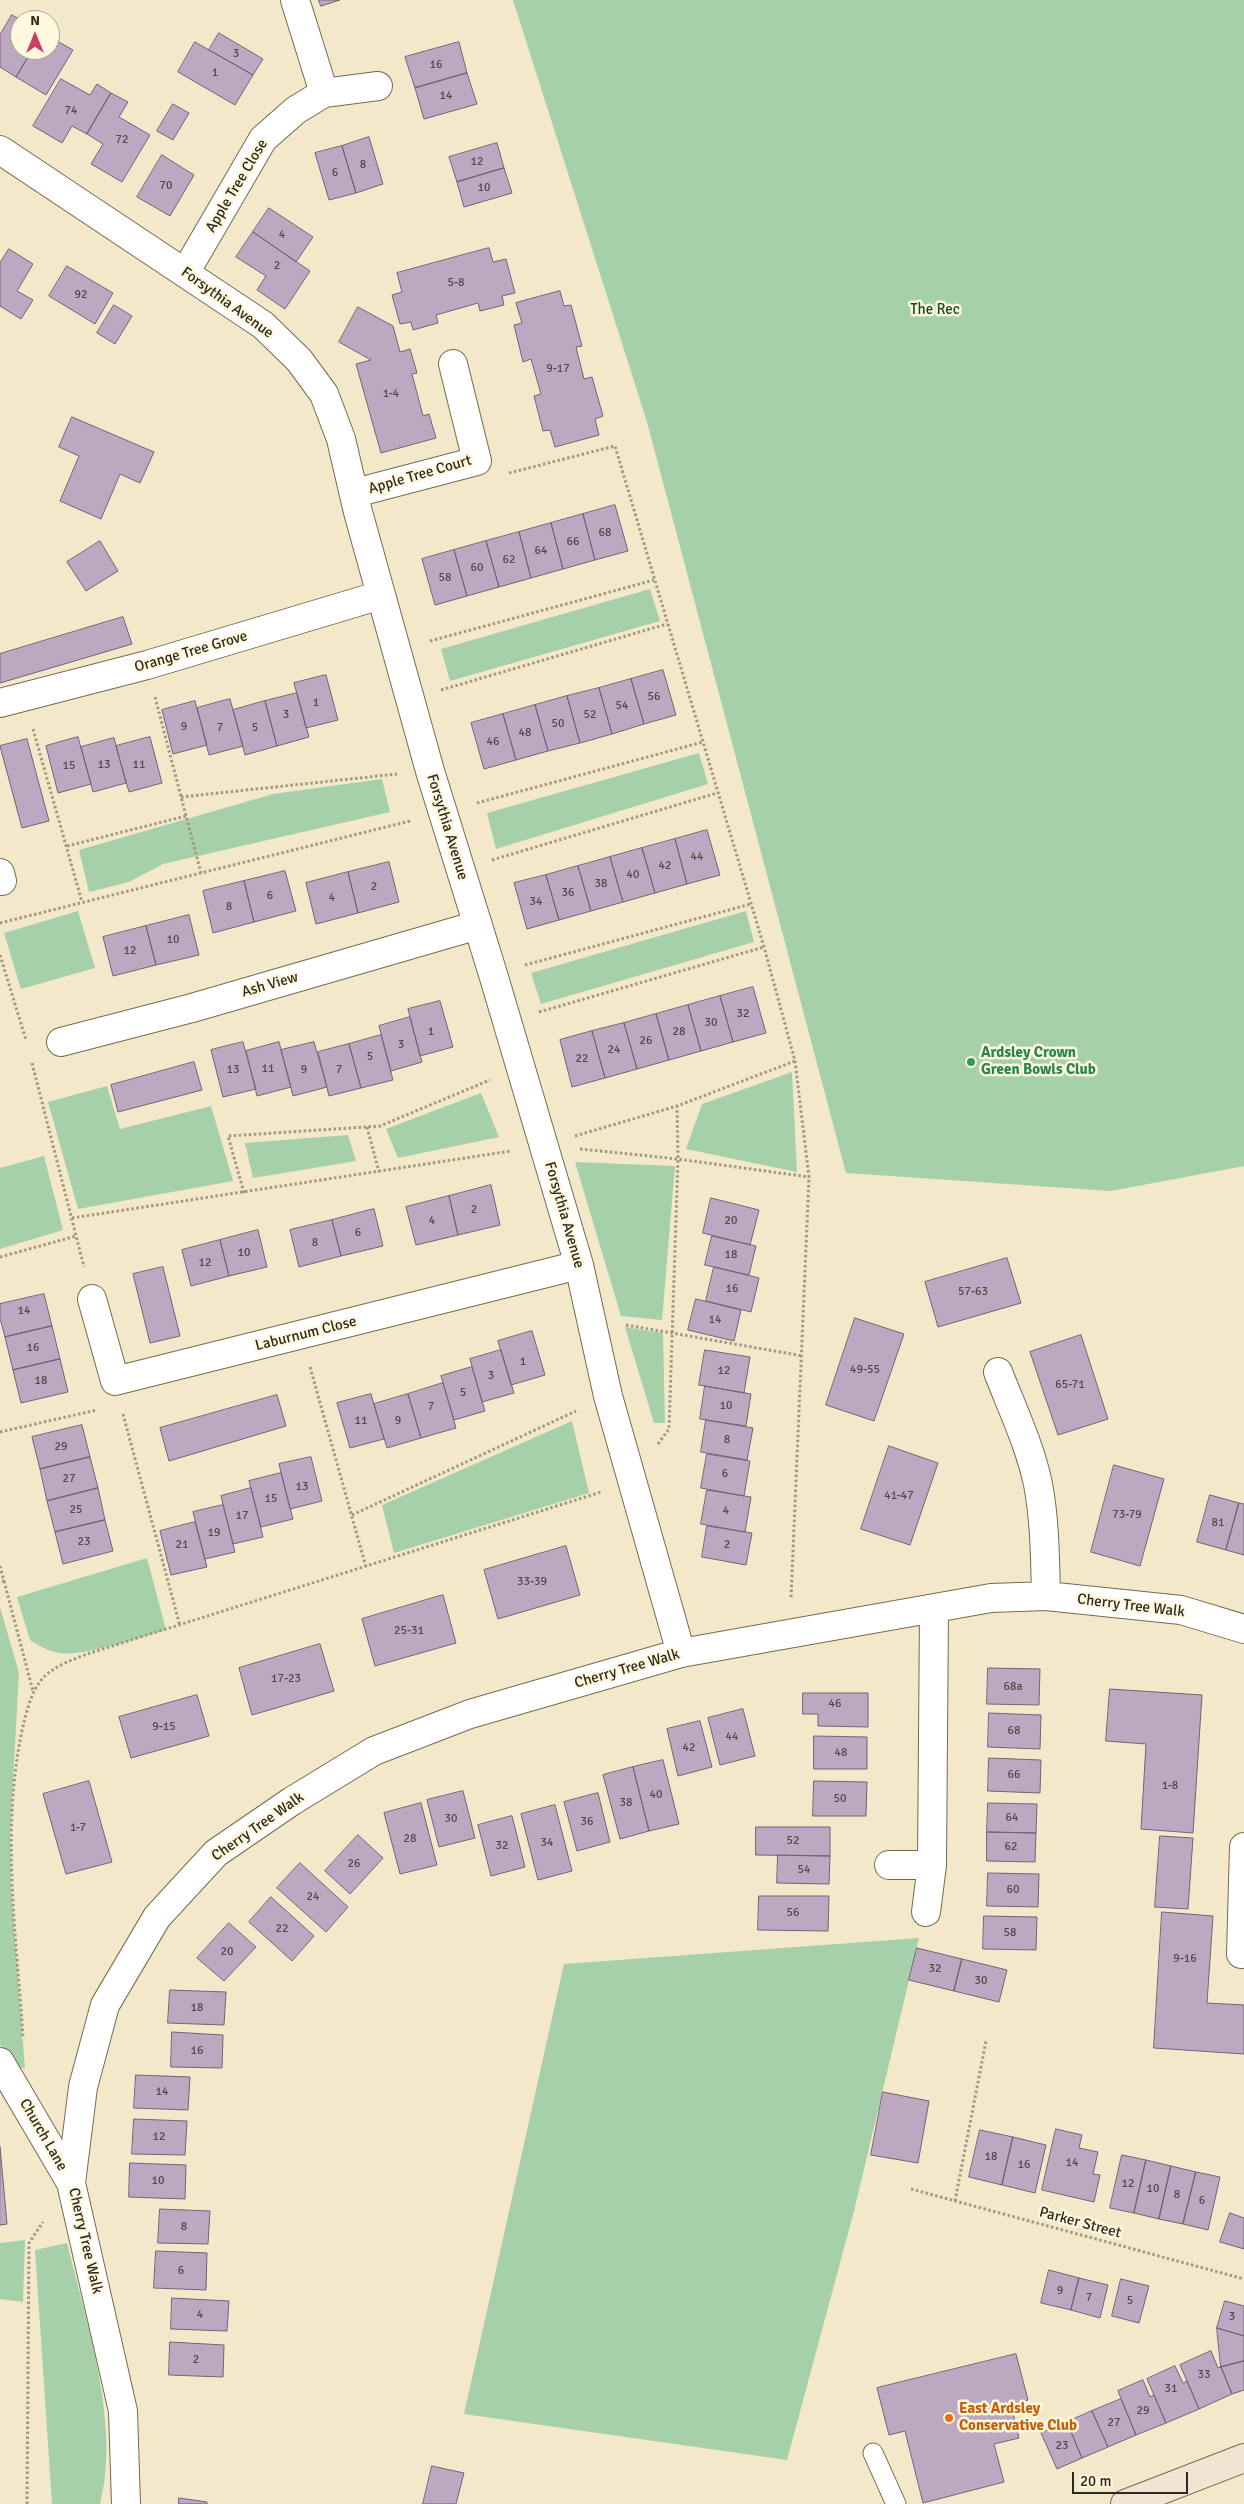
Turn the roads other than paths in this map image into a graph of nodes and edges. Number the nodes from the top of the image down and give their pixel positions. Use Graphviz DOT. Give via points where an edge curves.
graph roads {
  1 [pos="295,0"];
  2 [pos="378,86"];
  3 [pos="324,93"];
  4 [pos="0,150"];
  5 [pos="185,273"];
  6 [pos="453,364"];
  7 [pos="355,493"];
  8 [pos="381,595"];
  9 [pos="12,700"];
  10 [pos="478,925"];
  11 [pos="61,1042"];
  12 [pos="579,1265"];
  13 [pos="92,1300"];
  14 [pos="998,1372"];
  15 [pos="1046,1596"];
  16 [pos="934,1610"];
  17 [pos="1244,1629"];
  18 [pos="681,1653"];
  19 [pos="1244,1847"];
  20 [pos="889,1865"];
  21 [pos="932,1865"];
  22 [pos="926,1912"];
  23 [pos="1241,1954"];
  24 [pos="0,2062"];
  25 [pos="71,2182"];
  26 [pos="873,2453"];
  27 [pos="1244,2458"];
  28 [pos="126,2504"];
  29 [pos="896,2504"];
  30 [pos="1125,2504"];
  1 -- 3 [label="street"];
  2 -- 3 [label="street, Apple Tree Close"];
  3 -- 5 [label="street, Apple Tree Close" via="296,110 263,139"];
  4 -- 5 [label="street, Forsythia Avenue"];
  5 -- 7 [label="street, Forsythia Avenue" via="263,326 299,360 324,394 341,439"];
  6 -- 7 [label="street, Apple Tree Court" via="477,462"];
  7 -- 8 [label="street, Forsythia Avenue"];
  8 -- 9 [label="street, Orange Tree Grove" via="147,665"];
  8 -- 10 [label="street, Forsythia Avenue" via="442,813"];
  10 -- 11 [label="street, Ash View" via="192,1008"];
  10 -- 12 [label="street, Forsythia Avenue"];
  12 -- 13 [label="street, Laburnum Close" via="301,1335 118,1393"];
  12 -- 18 [label="street, Forsythia Avenue" via="608,1396"];
  14 -- 15 [label="street" via="1038,1483 1044,1522"];
  15 -- 16 [label="street, Cherry Tree Walk" via="991,1598"];
  15 -- 17 [label="street, Cherry Tree Walk" via="1181,1610"];
  16 -- 18 [label="street, Cherry Tree Walk"];
  16 -- 21 [label="street"];
  18 -- 25 [label="street, Cherry Tree Walk" via="470,1714 374,1751 216,1853 157,1917 105,2005 83,2087"];
  19 -- 23 [label="street"];
  20 -- 21 [label="street"];
  21 -- 22 [label="street"];
  24 -- 25 [label="street, Church Lane"];
  25 -- 28 [label="street, Cherry Tree Walk" via="123,2411"];
  26 -- 29 [label="lane"];
  27 -- 30 [label="street"];
}
